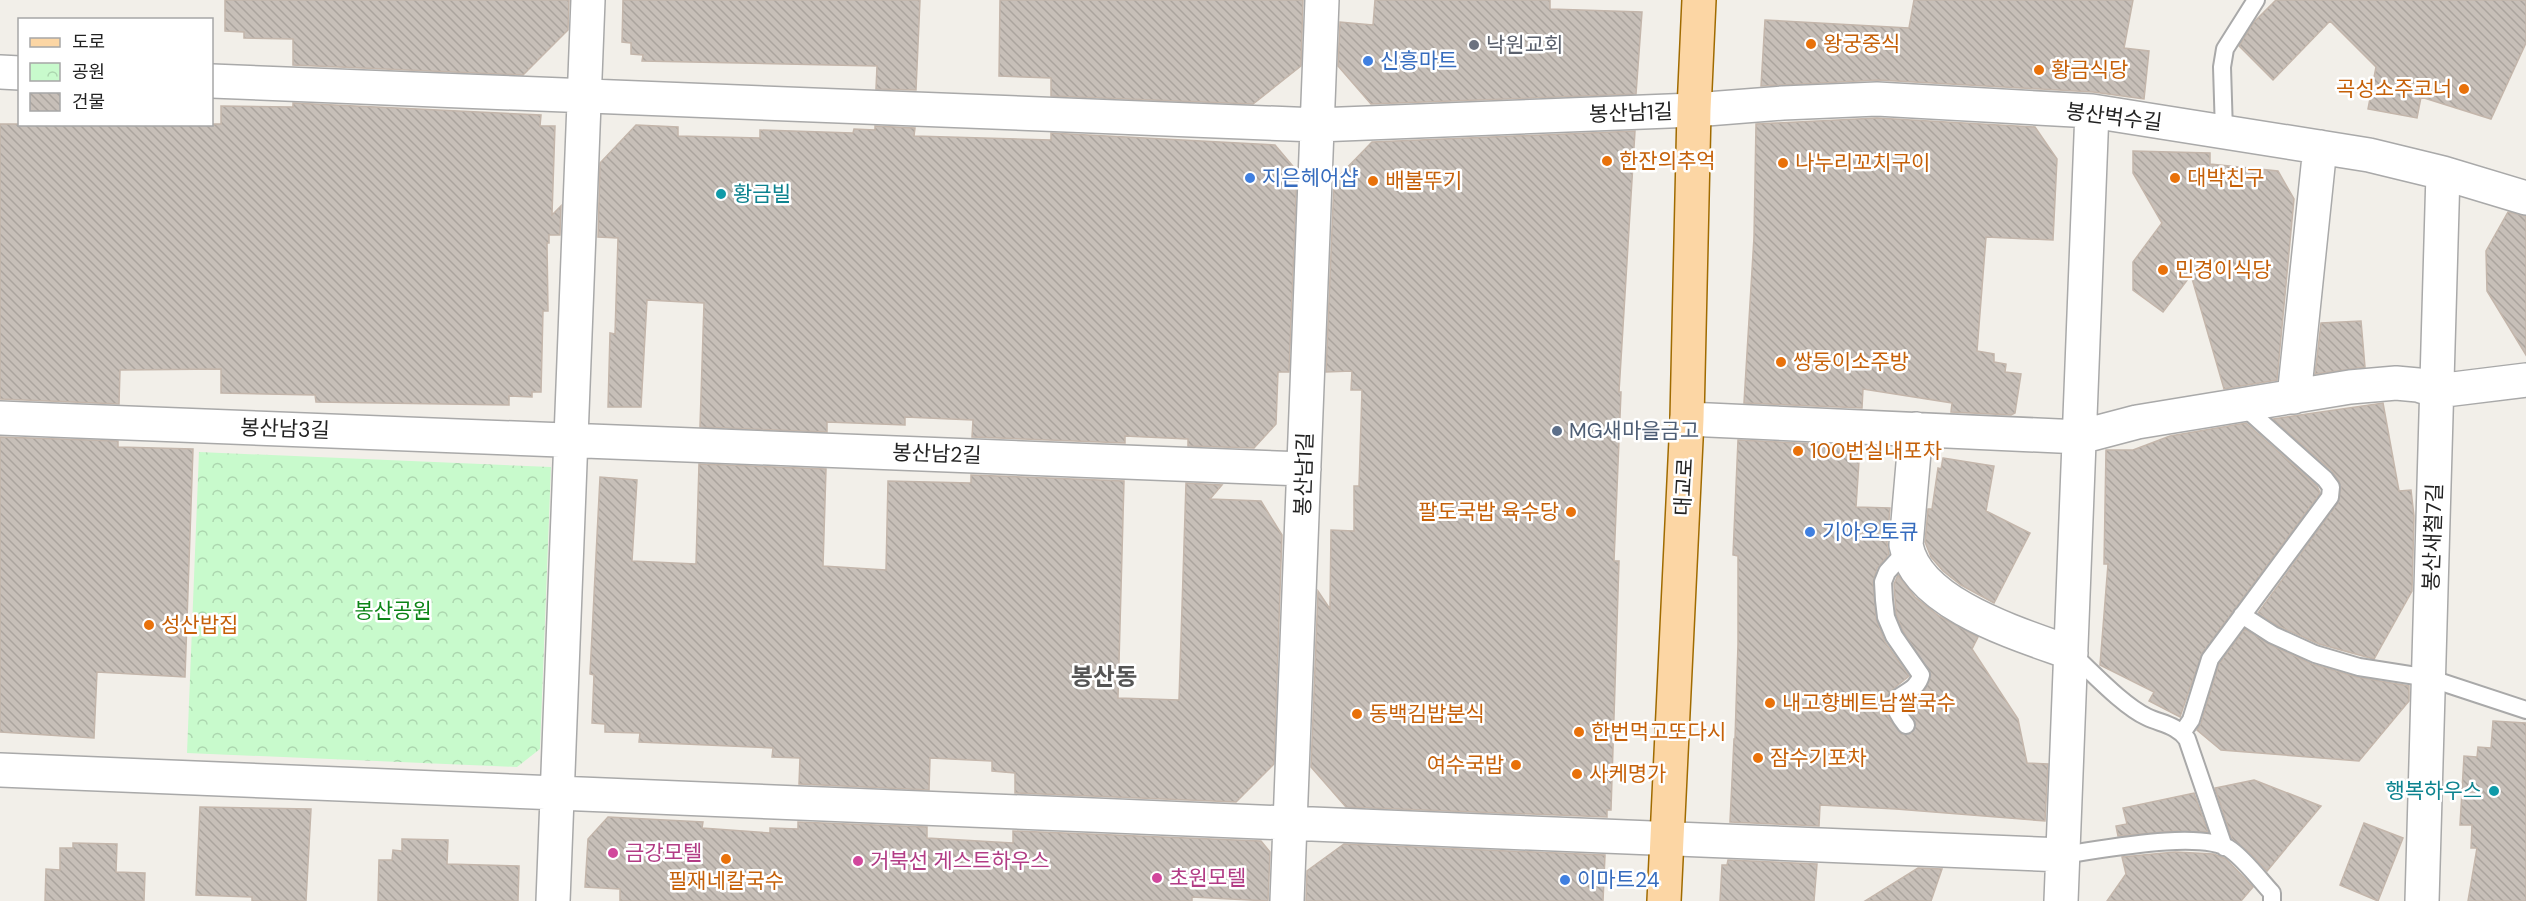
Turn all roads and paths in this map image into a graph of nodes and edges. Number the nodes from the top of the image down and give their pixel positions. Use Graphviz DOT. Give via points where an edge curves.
graph roads {
  1 [pos="588,0"];
  2 [pos="1322,0"];
  3 [pos="1699,0"];
  4 [pos="2256,0"];
  5 [pos="0,72"];
  6 [pos="18,73"];
  7 [pos="213,81"];
  8 [pos="584,96"];
  9 [pos="1694,110"];
  10 [pos="2092,111"];
  11 [pos="1317,125"];
  12 [pos="2224,132"];
  13 [pos="2320,147"];
  14 [pos="2444,173"];
  15 [pos="2526,198"];
  16 [pos="2526,380"];
  17 [pos="2437,391"];
  18 [pos="2294,397"];
  19 [pos="2242,405"];
  20 [pos="0,418"];
  21 [pos="1687,419"];
  22 [pos="1916,429"];
  23 [pos="2080,436"];
  24 [pos="570,440"];
  25 [pos="1304,469"];
  26 [pos="1907,550"];
  27 [pos="2242,615"];
  28 [pos="2071,653"];
  29 [pos="2429,678"];
  30 [pos="2526,710"];
  31 [pos="1906,725"];
  32 [pos="2182,733"];
  33 [pos="0,770"];
  34 [pos="557,793"];
  35 [pos="1290,823"];
  36 [pos="1668,839"];
  37 [pos="2224,847"];
  38 [pos="2063,855"];
  39 [pos="2276,898"];
  40 [pos="553,901"];
  41 [pos="1287,901"];
  42 [pos="1664,901"];
  43 [pos="2061,901"];
  44 [pos="2422,901"];
  1 -- 8 [label="street"];
  2 -- 11 [label="street, 봉산남1길"];
  3 -- 9 [label="main road, 대교로"];
  4 -- 12 [label="lane" via="2225,50"];
  5 -- 6 [label="street"];
  7 -- 8 [label="street"];
  8 -- 11 [label="street"];
  8 -- 24 [label="street"];
  9 -- 10 [label="street, 봉산벅수길" via="1877,99"];
  9 -- 11 [label="street, 봉산남1길"];
  9 -- 21 [label="main road, 대교로"];
  10 -- 12 [label="street, 봉산벅수길"];
  10 -- 23 [label="street"];
  11 -- 25 [label="street, 봉산남1길"];
  12 -- 13 [label="street, 봉산벅수길"];
  13 -- 14 [label="street, 봉산벅수길"];
  13 -- 18 [label="street"];
  14 -- 15 [label="street, 봉산벅수길"];
  14 -- 17 [label="street, 봉산새철7길"];
  16 -- 17 [label="street"];
  17 -- 18 [label="street" via="2396,383"];
  17 -- 29 [label="street, 봉산새철7길"];
  18 -- 19 [label="street"];
  19 -- 23 [label="street" via="2137,422"];
  19 -- 27 [label="lane" via="2331,487 2330,497"];
  20 -- 24 [label="street, 봉산남3길"];
  21 -- 22 [label="street"];
  21 -- 36 [label="main road, 대교로"];
  22 -- 23 [label="street"];
  22 -- 26 [label="street"];
  23 -- 28 [label="street"];
  24 -- 25 [label="street, 봉산남2길"];
  24 -- 34 [label="street"];
  25 -- 35 [label="street, 봉산남1길"];
  26 -- 28 [label="street" via="1932,586 1967,612"];
  26 -- 31 [label="lane" via="1883,582 1886,617 1921,675 1917,684 1895,704"];
  27 -- 29 [label="lane" via="2314,654 2359,667"];
  27 -- 32 [label="lane" via="2210,659 2192,720"];
  28 -- 32 [label="lane" via="2131,707"];
  28 -- 38 [label="street"];
  29 -- 30 [label="lane"];
  29 -- 44 [label="street, 봉산새철7길"];
  32 -- 37 [label="lane"];
  33 -- 34 [label="street"];
  34 -- 35 [label="street"];
  34 -- 40 [label="street"];
  35 -- 36 [label="street"];
  35 -- 41 [label="street, 봉산남1길"];
  36 -- 38 [label="street"];
  36 -- 42 [label="main road, 대교로"];
  37 -- 38 [label="lane" via="2190,840"];
  37 -- 39 [label="lane"];
  38 -- 43 [label="street"];
}
